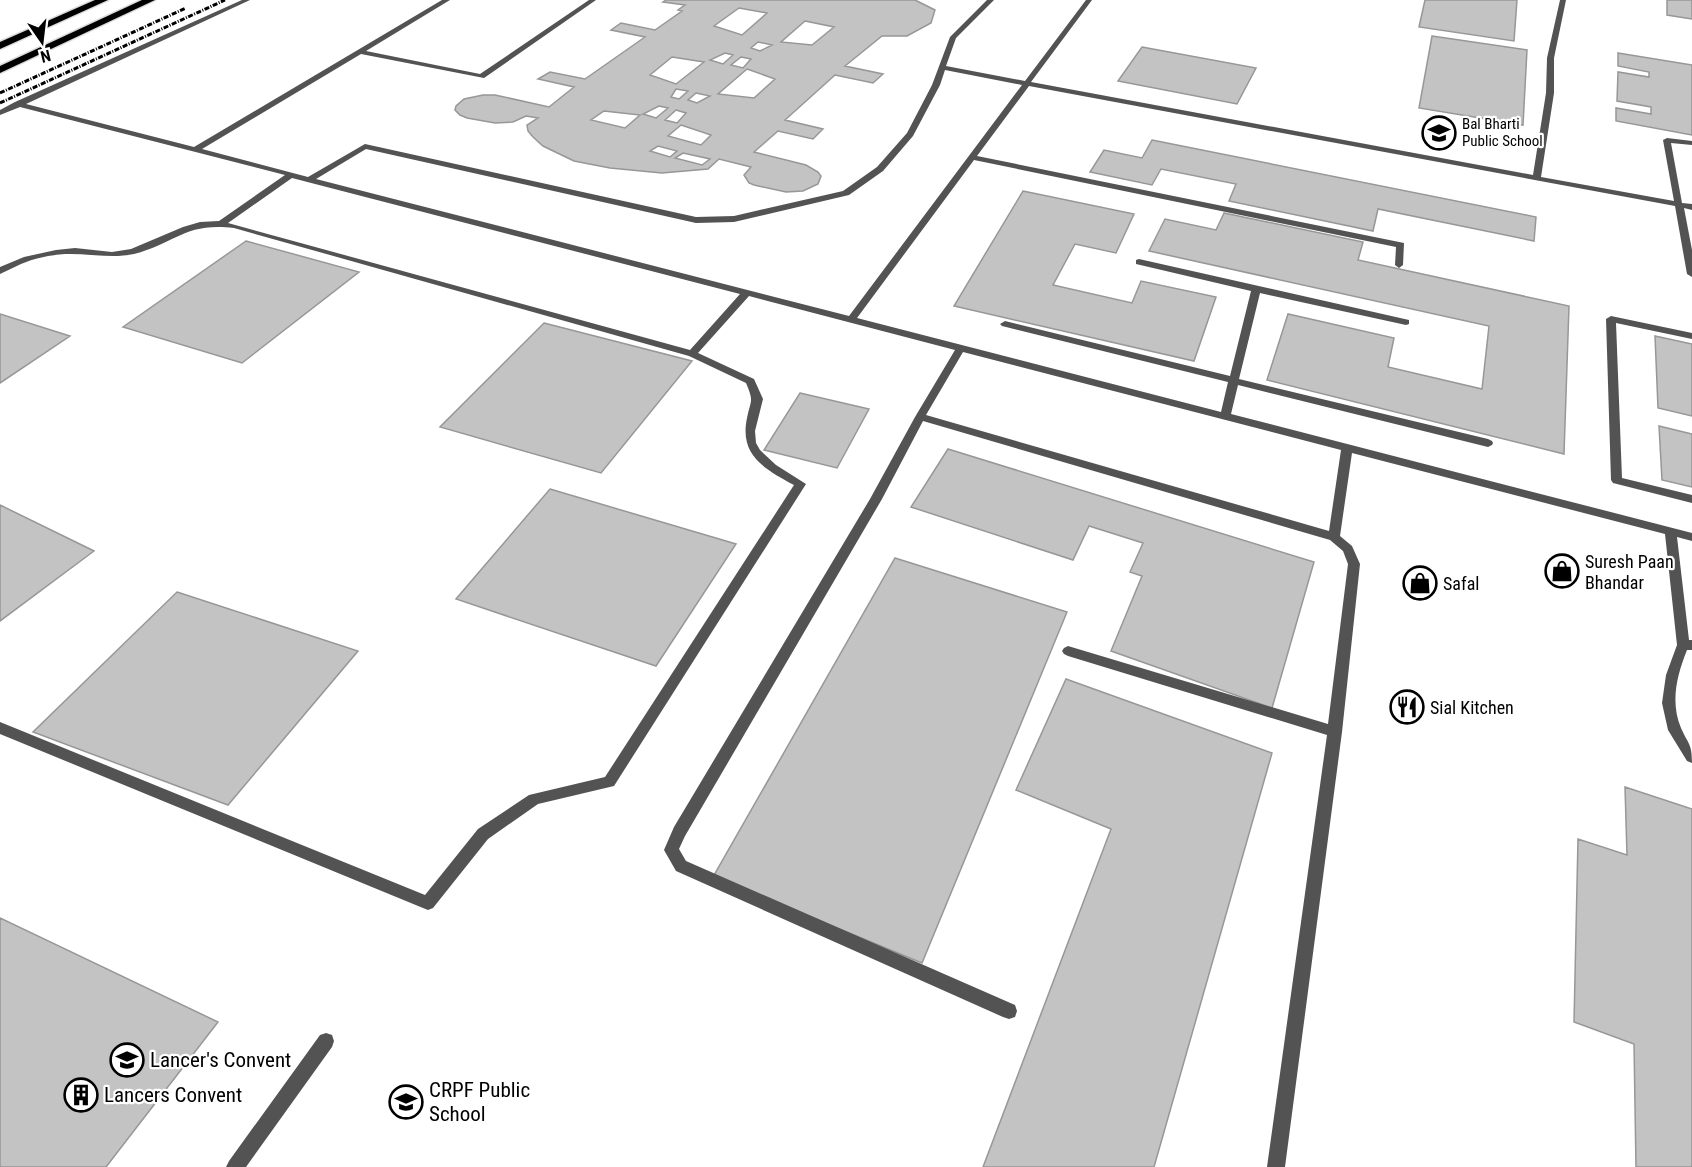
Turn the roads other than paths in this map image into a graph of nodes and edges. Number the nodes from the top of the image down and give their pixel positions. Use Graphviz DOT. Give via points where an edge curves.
graph roads {
  1 [pos="103,0"];
  2 [pos="150,0"];
  3 [pos="248,0"];
  4 [pos="447,0"];
  5 [pos="593,0"];
  6 [pos="991,0"];
  7 [pos="1089,0"];
  8 [pos="1563,0"];
  9 [pos="0,46"];
  10 [pos="360,51"];
  11 [pos="943,68"];
  12 [pos="0,70"];
  13 [pos="1027,82"];
  14 [pos="18,104"];
  15 [pos="0,113"];
  16 [pos="1692,143"];
  17 [pos="196,149"];
  18 [pos="970,157"];
  19 [pos="292,174"];
  20 [pos="1537,177"];
  21 [pos="310,179"];
  22 [pos="1677,204"];
  23 [pos="1692,207"];
  24 [pos="222,223"];
  25 [pos="1688,233"];
  26 [pos="1139,262"];
  27 [pos="1399,265"];
  28 [pos="0,271"];
  29 [pos="1692,274"];
  30 [pos="1256,289"];
  31 [pos="748,291"];
  32 [pos="852,318"];
  33 [pos="1406,322"];
  34 [pos="1005,324"];
  35 [pos="1692,336"];
  36 [pos="962,347"];
  37 [pos="692,354"];
  38 [pos="1234,379"];
  39 [pos="920,417"];
  40 [pos="1225,417"];
  41 [pos="1488,443"];
  42 [pos="1347,449"];
  43 [pos="1692,499"];
  44 [pos="1671,532"];
  45 [pos="1334,537"];
  46 [pos="1692,537"];
  47 [pos="1687,645"];
  48 [pos="1068,651"];
  49 [pos="0,728"];
  50 [pos="1335,732"];
  51 [pos="1692,757"];
  52 [pos="1009,1011"];
  53 [pos="326,1041"];
  54 [pos="236,1167"];
  55 [pos="1276,1167"];
  1 -- 9 [label="highway"];
  2 -- 12 [label="highway"];
  3 -- 14 [label="street"];
  4 -- 10 [label="street"];
  5 -- 10 [label="street" via="482,75"];
  6 -- 11 [label="street" via="953,38"];
  7 -- 13 [label="street"];
  8 -- 20 [label="street" via="1552,45 1550,93"];
  10 -- 17 [label="street"];
  11 -- 13 [label="street"];
  11 -- 21 [label="street" via="910,135 880,169 846,193 734,219 696,220 365,146"];
  13 -- 18 [label="street"];
  13 -- 20 [label="street"];
  14 -- 15 [label="street"];
  14 -- 17 [label="street"];
  16 -- 22 [label="street" via="1667,140"];
  17 -- 19 [label="street"];
  18 -- 27 [label="street" via="1401,245"];
  18 -- 32 [label="street"];
  19 -- 21 [label="street"];
  19 -- 24 [label="street"];
  20 -- 22 [label="street"];
  21 -- 31 [label="street"];
  22 -- 23 [label="street"];
  22 -- 25 [label="street"];
  24 -- 28 [label="street" via="184,228 124,253 48,253"];
  24 -- 37 [label="street"];
  25 -- 29 [label="street"];
  26 -- 30 [label="street"];
  30 -- 33 [label="street"];
  30 -- 38 [label="street"];
  31 -- 32 [label="street"];
  31 -- 37 [label="street"];
  32 -- 36 [label="street"];
  34 -- 38 [label="street"];
  35 -- 43 [label="street" via="1611,319 1617,480"];
  36 -- 39 [label="street"];
  36 -- 40 [label="street"];
  37 -- 49 [label="street" via="750,381 758,399 748,424 752,447 766,464 800,484 609,782 534,799 483,834 428,903"];
  38 -- 40 [label="street"];
  38 -- 41 [label="street"];
  39 -- 45 [label="street"];
  39 -- 52 [label="street" via="671,850 681,866"];
  40 -- 42 [label="street"];
  42 -- 44 [label="street"];
  42 -- 45 [label="street"];
  44 -- 46 [label="street"];
  44 -- 47 [label="street"];
  45 -- 50 [label="street" via="1348,549 1354,564"];
  47 -- 51 [label="street" via="1673,667 1667,698 1677,739"];
  48 -- 50 [label="street"];
  50 -- 55 [label="street"];
  53 -- 54 [label="street"];
}
